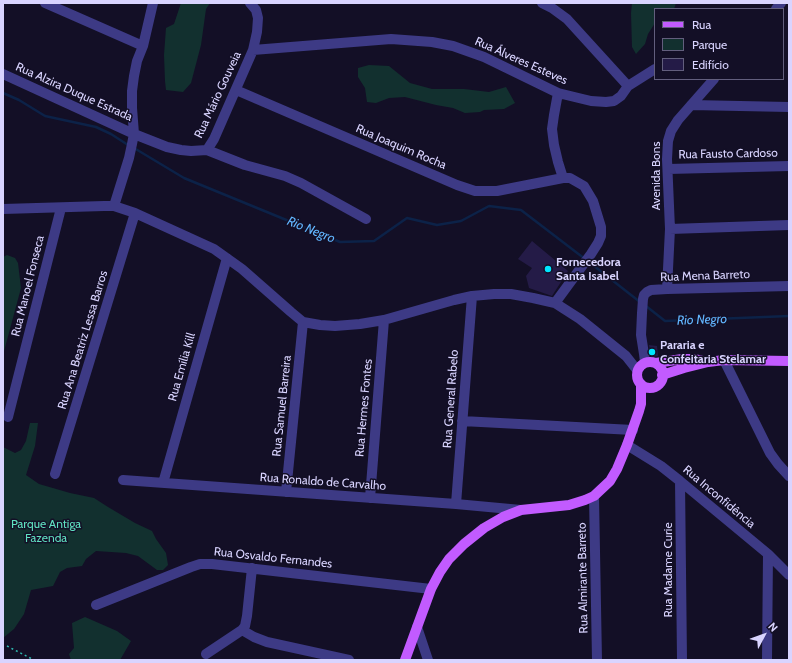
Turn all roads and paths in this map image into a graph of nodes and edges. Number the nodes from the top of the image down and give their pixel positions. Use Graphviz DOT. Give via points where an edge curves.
graph roads {
  1 [pos="45,3"];
  2 [pos="153,3"];
  3 [pos="250,3"];
  4 [pos="542,3"];
  5 [pos="143,46"];
  6 [pos="253,50"];
  7 [pos="654,70"];
  8 [pos="3,74"];
  9 [pos="713,80"];
  10 [pos="628,86"];
  11 [pos="236,90"];
  12 [pos="558,93"];
  13 [pos="691,105"];
  14 [pos="789,107"];
  15 [pos="134,134"];
  16 [pos="207,150"];
  17 [pos="789,166"];
  18 [pos="668,169"];
  19 [pos="563,178"];
  20 [pos="114,206"];
  21 [pos="61,208"];
  22 [pos="3,210"];
  23 [pos="135,213"];
  24 [pos="366,219"];
  25 [pos="789,225"];
  26 [pos="670,229"];
  27 [pos="227,258"];
  28 [pos="789,286"];
  29 [pos="667,289"];
  30 [pos="472,296"];
  31 [pos="555,304"];
  32 [pos="384,320"];
  33 [pos="303,322"];
  34 [pos="724,360"];
  35 [pos="789,361"];
  36 [pos="708,362"];
  37 [pos="645,365"];
  38 [pos="662,375"];
  39 [pos="641,384"];
  40 [pos="655,386"];
  41 [pos="641,404"];
  42 [pos="8,417"];
  43 [pos="462,421"];
  44 [pos="632,430"];
  45 [pos="627,445"];
  46 [pos="55,474"];
  47 [pos="789,476"];
  48 [pos="123,480"];
  49 [pos="680,480"];
  50 [pos="163,483"];
  51 [pos="286,492"];
  52 [pos="594,496"];
  53 [pos="370,498"];
  54 [pos="456,504"];
  55 [pos="521,510"];
  56 [pos="768,554"];
  57 [pos="252,568"];
  58 [pos="789,575"];
  59 [pos="431,589"];
  60 [pos="96,605"];
  61 [pos="417,627"];
  62 [pos="242,630"];
  63 [pos="7,646"];
  64 [pos="206,654"];
  65 [pos="34,660"];
  66 [pos="349,660"];
  67 [pos="405,660"];
  68 [pos="428,660"];
  69 [pos="598,660"];
  70 [pos="682,660"];
  71 [pos="767,660"];
  1 -- 5 [label="street"];
  2 -- 5 [label="street"];
  3 -- 6 [label="street, Rua Mário Gouveia" via="258,18"];
  4 -- 10 [label="street" via="568,19"];
  5 -- 15 [label="street" via="137,61 132,92"];
  6 -- 11 [label="street, Rua Mário Gouveia"];
  6 -- 12 [label="street, Rua Álveres Esteves" via="391,39 432,42 484,57"];
  7 -- 10 [label="street, Rua Álveres Esteves"];
  8 -- 15 [label="street, Rua Alzira Duque Estrada"];
  9 -- 13 [label="street, Avenida Bons"];
  10 -- 12 [label="street, Rua Álveres Esteves" via="614,101 606,102"];
  11 -- 16 [label="street, Rua Mário Gouveia"];
  11 -- 19 [label="street, Rua Joaquim Rocha" via="475,191 497,190"];
  12 -- 19 [label="street" via="552,129"];
  13 -- 14 [label="street"];
  13 -- 18 [label="street, Avenida Bons" via="671,131 668,141"];
  15 -- 16 [label="street, Rua Mário Gouveia" via="167,147 191,151"];
  15 -- 20 [label="street"];
  16 -- 24 [label="street" via="245,165 285,176"];
  17 -- 18 [label="street, Rua Fausto Cardoso"];
  18 -- 26 [label="street, Avenida Bons"];
  19 -- 31 [label="street" via="570,178 584,186 593,201 601,227 598,243"];
  20 -- 21 [label="street"];
  20 -- 23 [label="street"];
  21 -- 22 [label="street"];
  21 -- 42 [label="street, Rua Manoel Fonseca"];
  23 -- 27 [label="street" via="214,249"];
  23 -- 46 [label="street, Rua Ana Beatriz Lessa Barros"];
  25 -- 26 [label="street"];
  26 -- 29 [label="street, Avenida Bons"];
  27 -- 33 [label="street"];
  27 -- 50 [label="street, Rua Emília Kill"];
  28 -- 29 [label="street, Rua Mena Barreto"];
  29 -- 37 [label="street, Rua Mena Barreto" via="651,290 644,295 642,335"];
  30 -- 31 [label="street" via="511,294"];
  30 -- 32 [label="street"];
  30 -- 43 [label="street, Rua General Rabelo"];
  31 -- 37 [label="street" via="580,319 626,356"];
  32 -- 33 [label="street" via="335,326"];
  32 -- 53 [label="street, Rua Hermes Fontes"];
  33 -- 51 [label="street, Rua Samuel Barreira"];
  34 -- 35 [label="main road"];
  34 -- 36 [label="main road"];
  34 -- 47 [label="street" via="770,453"];
  36 -- 37 [label="main road" via="682,359"];
  36 -- 38 [label="main road"];
  37 -- 38 [label="main road" via="660,366"];
  37 -- 39 [label="main road" via="637,375"];
  38 -- 40 [label="main road" via="660,382"];
  39 -- 40 [label="main road" via="650,388"];
  39 -- 41 [label="main road"];
  40 -- 41 [label="main road"];
  41 -- 44 [label="main road"];
  43 -- 44 [label="street"];
  43 -- 54 [label="street, Rua General Rabelo"];
  44 -- 45 [label="main road"];
  45 -- 49 [label="street, Rua Inconfidência"];
  45 -- 52 [label="main road" via="610,481"];
  48 -- 50 [label="street, Rua Ronaldo de Carvalho"];
  49 -- 56 [label="street, Rua Inconfidência"];
  49 -- 70 [label="street, Rua Madame Curie"];
  50 -- 51 [label="street, Rua Ronaldo de Carvalho"];
  51 -- 53 [label="street, Rua Ronaldo de Carvalho"];
  52 -- 55 [label="main road" via="569,505"];
  52 -- 69 [label="street, Rua Almirante Barreto"];
  53 -- 54 [label="street, Rua Ronaldo de Carvalho"];
  54 -- 55 [label="street, Rua Ronaldo de Carvalho"];
  55 -- 59 [label="main road" via="484,528 464,544 449,559"];
  56 -- 58 [label="street, Rua Inconfidência"];
  56 -- 71 [label="street"];
  57 -- 59 [label="street, Rua Osvaldo Fernandes"];
  57 -- 60 [label="street, Rua Osvaldo Fernandes" via="200,564"];
  57 -- 62 [label="street" via="247,616"];
  59 -- 61 [label="main road"];
  61 -- 67 [label="main road"];
  61 -- 68 [label="street"];
  62 -- 64 [label="street"];
  62 -- 66 [label="street" via="267,642"];
  63 -- 65 [label="path"];
}
